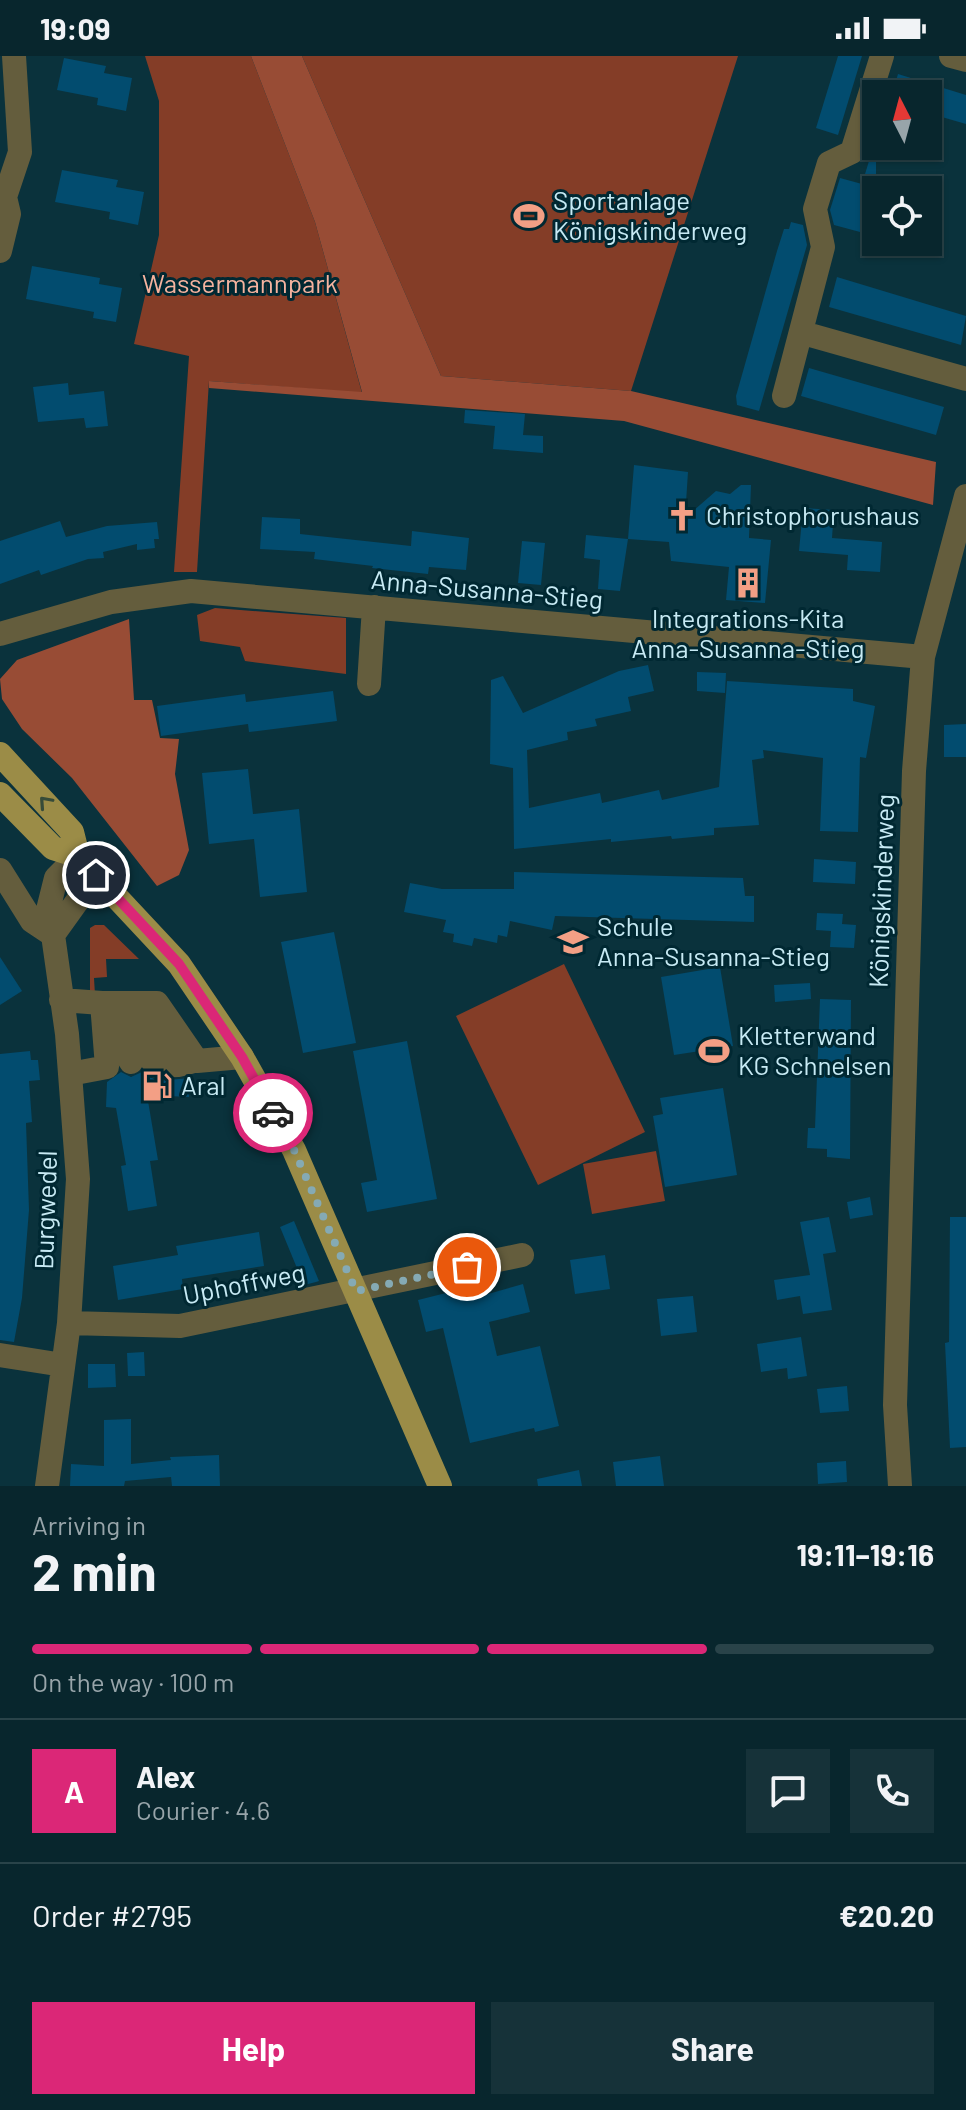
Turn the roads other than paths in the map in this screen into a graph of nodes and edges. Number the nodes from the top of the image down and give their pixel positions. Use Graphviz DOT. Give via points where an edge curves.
graph roads {
  1 [pos="14,56"];
  2 [pos="882,56"];
  3 [pos="951,56"];
  4 [pos="966,60"];
  5 [pos="2,198"];
  6 [pos="0,251"];
  7 [pos="803,333"];
  8 [pos="966,379"];
  9 [pos="784,396"];
  10 [pos="966,496"];
  11 [pos="374,607"];
  12 [pos="49,620"];
  13 [pos="0,634"];
  14 [pos="0,652"];
  15 [pos="923,657"];
  16 [pos="369,684"];
  17 [pos="0,754"];
  18 [pos="0,794"];
  19 [pos="78,856"];
  20 [pos="0,870"];
  21 [pos="96,875"];
  22 [pos="53,935"];
  23 [pos="61,1000"];
  24 [pos="117,1004"];
  25 [pos="122,1049"];
  26 [pos="242,1057"];
  27 [pos="187,1063"];
  28 [pos="70,1074"];
  29 [pos="522,1255"];
  30 [pos="356,1291"];
  31 [pos="69,1323"];
  32 [pos="0,1355"];
  33 [pos="63,1365"];
  34 [pos="47,1486"];
  35 [pos="440,1486"];
  36 [pos="900,1486"];
  1 -- 5 [label="street" via="20,152"];
  2 -- 7 [label="street" via="852,152 829,163 815,209 823,247"];
  3 -- 4 [label="street"];
  5 -- 6 [label="street" via="9,214"];
  7 -- 8 [label="street"];
  7 -- 9 [label="street"];
  10 -- 15 [label="street, Königskinderweg"];
  11 -- 12 [label="street, Anna-Susanna-Stieg" via="191,591 122,600"];
  11 -- 15 [label="street, Anna-Susanna-Stieg"];
  11 -- 16 [label="street"];
  12 -- 13 [label="street, Anna-Susanna-Stieg"];
  12 -- 14 [label="street, Anna-Susanna-Stieg"];
  15 -- 36 [label="street, Königskinderweg" via="900,1168 895,1405"];
  19 -- 17 [label="main road, one-way" via="72,832"];
  18 -- 19 [label="main road" via="53,848"];
  19 -- 21 [label="main road"];
  19 -- 22 [label="street, Burgwedel" via="56,878 47,914"];
  20 -- 22 [label="street" via="32,921"];
  21 -- 22 [label="street"];
  21 -- 26 [label="main road" via="179,964"];
  22 -- 23 [label="street, Burgwedel"];
  23 -- 24 [label="street"];
  23 -- 28 [label="street, Burgwedel"];
  24 -- 25 [label="street"];
  24 -- 25 [label="street"];
  24 -- 27 [label="street" via="157,1003"];
  25 -- 27 [label="street" via="156,1066"];
  25 -- 28 [label="street" via="107,1067"];
  26 -- 27 [label="street"];
  26 -- 30 [label="main road" via="294,1150"];
  28 -- 31 [label="street, Burgwedel" via="78,1179"];
  29 -- 30 [label="street, Uphoffweg"];
  30 -- 31 [label="street, Uphoffweg" via="180,1326"];
  30 -- 35 [label="main road"];
  31 -- 33 [label="street, Burgwedel"];
  32 -- 33 [label="street"];
  33 -- 34 [label="street, Burgwedel"];
}
